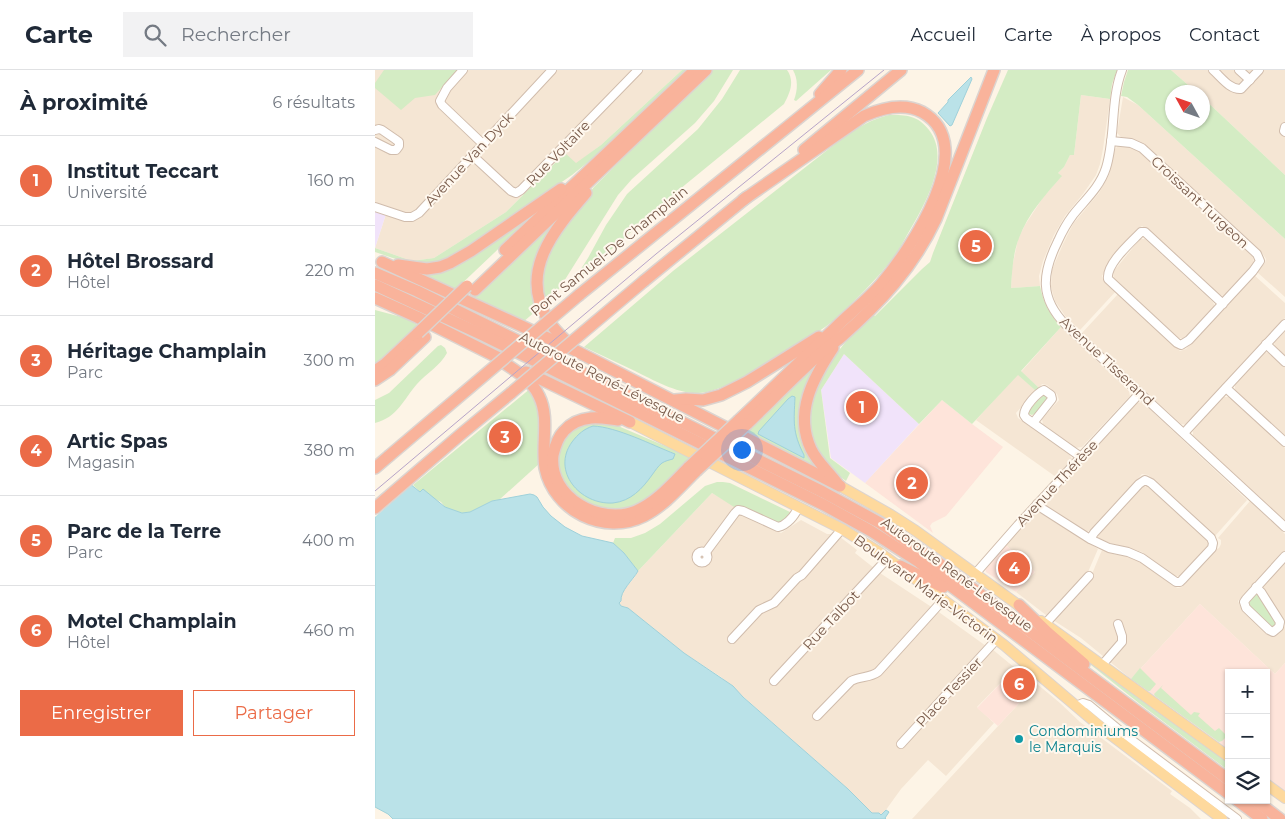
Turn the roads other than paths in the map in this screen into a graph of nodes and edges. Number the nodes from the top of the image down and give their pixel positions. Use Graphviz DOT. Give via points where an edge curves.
graph roads {
  1 [pos="463,70"];
  2 [pos="552,70"];
  3 [pos="638,70"];
  4 [pos="695,70"];
  5 [pos="707,70"];
  6 [pos="841,70"];
  7 [pos="858,70"];
  8 [pos="901,70"];
  9 [pos="995,70"];
  10 [pos="1122,70"];
  11 [pos="1213,70"];
  12 [pos="1239,70"];
  13 [pos="1259,70"];
  14 [pos="1250,80"];
  15 [pos="797,119"];
  16 [pos="1285,127"];
  17 [pos="375,130"];
  18 [pos="1285,132"];
  19 [pos="1111,140"];
  20 [pos="375,142"];
  21 [pos="483,144"];
  22 [pos="620,153"];
  23 [pos="473,156"];
  24 [pos="587,171"];
  25 [pos="743,200"];
  26 [pos="375,207"];
  27 [pos="378,261"];
  28 [pos="375,273"];
  29 [pos="375,285"];
  30 [pos="471,288"];
  31 [pos="375,298"];
  32 [pos="1223,304"];
  33 [pos="1285,324"];
  34 [pos="836,327"];
  35 [pos="421,335"];
  36 [pos="839,339"];
  37 [pos="1266,344"];
  38 [pos="575,351"];
  39 [pos="497,358"];
  40 [pos="1285,362"];
  41 [pos="375,371"];
  42 [pos="375,380"];
  43 [pos="1226,388"];
  44 [pos="1140,393"];
  45 [pos="673,400"];
  46 [pos="630,422"];
  47 [pos="743,422"];
  48 [pos="1033,423"];
  49 [pos="1184,433"];
  50 [pos="1285,442"];
  51 [pos="1081,457"];
  52 [pos="375,468"];
  53 [pos="692,470"];
  54 [pos="840,486"];
  55 [pos="1037,504"];
  56 [pos="799,507"];
  57 [pos="375,508"];
  58 [pos="1285,527"];
  59 [pos="842,529"];
  60 [pos="1090,539"];
  61 [pos="706,552"];
  62 [pos="1285,556"];
  63 [pos="888,558"];
  64 [pos="900,566"];
  65 [pos="975,574"];
  66 [pos="1089,576"];
  67 [pos="1256,587"];
  68 [pos="967,598"];
  69 [pos="944,599"];
  70 [pos="1019,605"];
  71 [pos="1045,624"];
  72 [pos="1118,624"];
  73 [pos="731,639"];
  74 [pos="997,639"];
  75 [pos="1102,666"];
  76 [pos="774,681"];
  77 [pos="1127,704"];
  78 [pos="1076,706"];
  79 [pos="817,716"];
  80 [pos="901,744"];
  81 [pos="1225,754"];
  82 [pos="1225,777"];
  83 [pos="1270,787"];
  84 [pos="1225,791"];
  85 [pos="1285,798"];
  86 [pos="1244,804"];
  87 [pos="1262,814"];
  88 [pos="1283,818"];
  89 [pos="1222,819"];
  90 [pos="1237,819"];
  1 -- 21 [label="street" via="440,101"];
  2 -- 21 [label="street, Avenue Van Dyck"];
  3 -- 23 [label="street, Rue Voltaire" via="516,193"];
  4 -- 24 [label="highway"];
  5 -- 22 [label="highway"];
  6 -- 15 [label="highway"];
  7 -- 15 [label="highway"];
  8 -- 25 [label="highway"];
  9 -- 36 [label="highway" via="925,242 896,283"];
  10 -- 19 [label="street, Avenue Tisserand"];
  11 -- 14 [label="street" via="1237,90"];
  12 -- 14 [label="street"];
  13 -- 14 [label="street"];
  15 -- 52 [label="highway, Pont Samuel-De Champlain, bridge" via="545,323"];
  16 -- 18 [label="street"];
  17 -- 20 [label="street" via="382,130 399,142 399,146 391,150"];
  19 -- 32 [label="street, Croissant Turgeon" via="1142,148 1259,257 1258,266"];
  19 -- 44 [label="street, Avenue Tisserand" via="1107,166 1100,182 1069,220 1051,255 1046,271 1046,289 1063,322"];
  21 -- 23 [label="street, Avenue Van Dyck"];
  22 -- 30 [label="highway"];
  22 -- 38 [label="highway" via="557,229 544,249 538,268 537,288 542,308 552,326"];
  23 -- 26 [label="street, Avenue Van Dyck" via="412,218"];
  24 -- 27 [label="highway" via="450,263 423,269"];
  24 -- 30 [label="highway"];
  25 -- 34 [label="highway" via="864,116 876,111 913,108 937,125 943,138 945,161 939,186 925,218 889,274"];
  25 -- 57 [label="highway, bridge"];
  27 -- 38 [label="highway"];
  28 -- 77 [label="highway, Autoroute René-Lévesque" via="865,514 926,553"];
  29 -- 68 [label="highway, Autoroute René-Lévesque" via="485,336 833,510 895,545"];
  30 -- 35 [label="highway, bridge"];
  31 -- 39 [label="highway"];
  32 -- 32 [label="street, Croissant Turgeon" via="1145,232 1139,233 1123,251 1108,275 1110,281 1181,345"];
  33 -- 37 [label="street"];
  34 -- 45 [label="highway" via="721,395 707,400"];
  34 -- 47 [label="highway"];
  35 -- 41 [label="highway"];
  35 -- 42 [label="highway" via="393,368"];
  36 -- 47 [label="highway"];
  36 -- 54 [label="highway" via="812,384 804,419 811,449"];
  37 -- 40 [label="street"];
  37 -- 43 [label="street"];
  38 -- 45 [label="highway"];
  39 -- 46 [label="highway"];
  39 -- 53 [label="highway" via="534,386 544,410 547,475 559,498 579,514 609,523 639,518 656,509"];
  43 -- 49 [label="street"];
  43 -- 50 [label="street"];
  44 -- 49 [label="street, Avenue Tisserand"];
  44 -- 51 [label="street, Avenue Thérèse"];
  45 -- 54 [label="highway"];
  46 -- 53 [label="highway" via="589,418 574,423 560,436 555,446 554,469 561,486 575,502 600,514 631,512 643,508"];
  46 -- 56 [label="main road, Boulevard Marie-Victorin"];
  47 -- 53 [label="highway, bridge"];
  48 -- 51 [label="street"];
  49 -- 58 [label="street, Avenue Tisserand"];
  51 -- 55 [label="street, Avenue Thérèse"];
  54 -- 65 [label="main road" via="896,518"];
  55 -- 60 [label="street"];
  55 -- 65 [label="street, Avenue Thérèse"];
  56 -- 59 [label="main road, Boulevard Marie-Victorin"];
  56 -- 61 [label="street" via="791,519 778,527 738,510"];
  59 -- 63 [label="main road, Boulevard Marie-Victorin"];
  59 -- 73 [label="street" via="776,601 759,610"];
  60 -- 60 [label="street" via="1145,480 1213,543 1212,548 1178,582 1139,556 1112,550"];
  62 -- 67 [label="street"];
  63 -- 64 [label="main road, Boulevard Marie-Victorin"];
  63 -- 76 [label="street, Rue Talbot"];
  64 -- 68 [label="highway"];
  64 -- 69 [label="main road, Boulevard Marie-Victorin"];
  65 -- 70 [label="main road"];
  66 -- 71 [label="street"];
  67 -- 67 [label="street" via="1244,604 1269,630 1274,631 1280,622"];
  68 -- 84 [label="highway, Autoroute René-Lévesque"];
  69 -- 74 [label="main road, Boulevard Marie-Victorin"];
  69 -- 79 [label="street" via="878,672 853,680"];
  70 -- 71 [label="main road"];
  70 -- 77 [label="highway"];
  71 -- 75 [label="main road"];
  72 -- 75 [label="street" via="1122,642"];
  74 -- 78 [label="main road, Boulevard Marie-Victorin"];
  74 -- 80 [label="street, Place Tessier"];
  75 -- 81 [label="main road"];
  77 -- 82 [label="highway, Autoroute René-Lévesque"];
  78 -- 89 [label="main road, Boulevard Marie-Victorin"];
  78 -- 90 [label="street, Boulevard Marie-Victorin" via="1089,705"];
  83 -- 85 [label="main road"];
  86 -- 87 [label="highway"];
  87 -- 88 [label="highway"];
}
